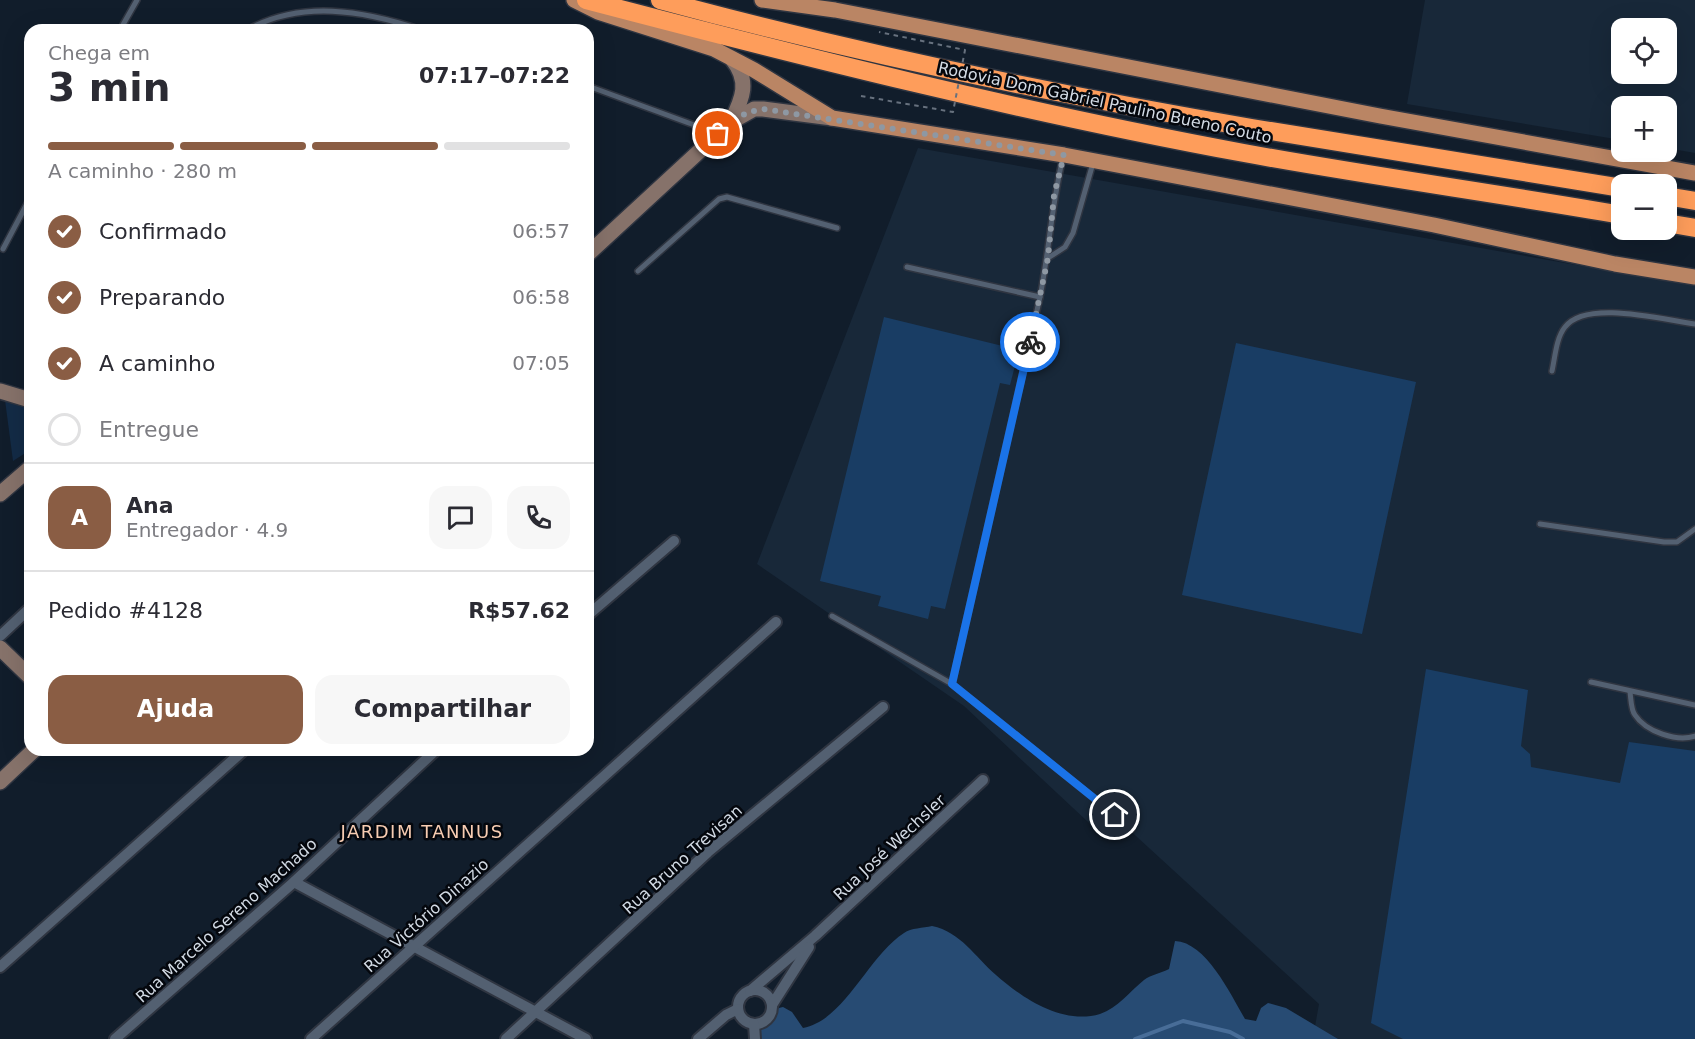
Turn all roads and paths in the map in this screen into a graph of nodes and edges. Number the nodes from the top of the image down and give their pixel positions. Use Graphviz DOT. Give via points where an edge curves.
graph roads {
  1 [pos="137,0"];
  2 [pos="574,0"];
  3 [pos="586,0"];
  4 [pos="660,0"];
  5 [pos="762,0"];
  6 [pos="341,4"];
  7 [pos="294,6"];
  8 [pos="123,24"];
  9 [pos="254,24"];
  10 [pos="403,24"];
  11 [pos="879,32"];
  12 [pos="732,59"];
  13 [pos="594,88"];
  14 [pos="861,96"];
  15 [pos="832,118"];
  16 [pos="731,122"];
  17 [pos="718,134"];
  18 [pos="1064,155"];
  19 [pos="1093,161"];
  20 [pos="1695,172"];
  21 [pos="1611,186"];
  22 [pos="1677,198"];
  23 [pos="1695,201"];
  24 [pos="24,209"];
  25 [pos="1611,213"];
  26 [pos="1677,225"];
  27 [pos="837,228"];
  28 [pos="1695,228"];
  29 [pos="594,248"];
  30 [pos="3,249"];
  31 [pos="1048,258"];
  32 [pos="907,267"];
  33 [pos="638,271"];
  34 [pos="1695,277"];
  35 [pos="1040,297"];
  36 [pos="1695,324"];
  37 [pos="1552,371"];
  38 [pos="0,391"];
  39 [pos="24,398"];
  40 [pos="24,473"];
  41 [pos="0,494"];
  42 [pos="1540,524"];
  43 [pos="1695,529"];
  44 [pos="674,541"];
  45 [pos="594,610"];
  46 [pos="24,614"];
  47 [pos="832,616"];
  48 [pos="776,622"];
  49 [pos="0,636"];
  50 [pos="0,648"];
  51 [pos="24,671"];
  52 [pos="1591,682"];
  53 [pos="952,684"];
  54 [pos="1630,692"];
  55 [pos="1695,705"];
  56 [pos="883,707"];
  57 [pos="1695,736"];
  58 [pos="28,756"];
  59 [pos="237,756"];
  60 [pos="430,756"];
  61 [pos="983,780"];
  62 [pos="0,782"];
  63 [pos="1132,829"];
  64 [pos="294,882"];
  65 [pos="815,936"];
  66 [pos="412,948"];
  67 [pos="0,968"];
  68 [pos="750,991"];
  69 [pos="772,1005"];
  70 [pos="738,1010"];
  71 [pos="536,1012"];
  72 [pos="754,1024"];
  73 [pos="115,1039"];
  74 [pos="311,1039"];
  75 [pos="506,1039"];
  76 [pos="586,1039"];
  77 [pos="698,1039"];
  78 [pos="755,1039"];
  1 -- 8 [label="lane"];
  2 -- 12 [label="main road"];
  3 -- 25 [label="highway, Rodovia Dom Gabriel Paulino Bueno Couto" via="817,60 1243,153"];
  4 -- 21 [label="highway, Rodovia Dom Gabriel Paulino Bueno Couto" via="923,65 1063,93"];
  5 -- 20 [label="main road" via="835,10 1380,116"];
  6 -- 10 [label="lane"];
  7 -- 9 [label="lane"];
  11 -- 14 [label="path, bridge" via="965,50 953,112"];
  12 -- 15 [label="main road"];
  12 -- 16 [label="main road" via="743,76 745,88"];
  13 -- 17 [label="lane"];
  15 -- 16 [label="main road" via="763,109"];
  15 -- 18 [label="main road"];
  16 -- 17 [label="main road"];
  17 -- 29 [label="main road"];
  18 -- 19 [label="main road"];
  18 -- 31 [label="lane" via="1054,195"];
  19 -- 31 [label="lane" via="1073,233 1065,247"];
  19 -- 34 [label="main road"];
  22 -- 23 [label="highway"];
  24 -- 30 [label="lane"];
  26 -- 28 [label="highway"];
  27 -- 33 [label="lane" via="727,197"];
  31 -- 35 [label="lane"];
  32 -- 35 [label="lane"];
  35 -- 53 [label="lane"];
  36 -- 37 [label="lane" via="1618,313 1577,316 1563,328"];
  38 -- 39 [label="main road"];
  40 -- 41 [label="main road"];
  42 -- 43 [label="lane" via="1664,542 1677,542"];
  44 -- 45 [label="street"];
  46 -- 49 [label="street"];
  47 -- 53 [label="lane"];
  48 -- 66 [label="street, Rua Victório Dinazio"];
  50 -- 51 [label="main road"];
  52 -- 54 [label="lane"];
  53 -- 63 [label="lane"];
  54 -- 55 [label="lane"];
  54 -- 57 [label="lane" via="1634,714 1643,724 1659,733"];
  56 -- 71 [label="street, Rua Bruno Trevisan" via="708,852"];
  58 -- 62 [label="main road"];
  59 -- 67 [label="street"];
  60 -- 64 [label="street, Rua Marcelo Sereno Machado"];
  61 -- 65 [label="street, Rua José Wechsler"];
  64 -- 66 [label="street"];
  64 -- 73 [label="street, Rua Marcelo Sereno Machado"];
  65 -- 68 [label="street, Rua José Wechsler"];
  65 -- 69 [label="street, Rua José Wechsler"];
  66 -- 71 [label="street"];
  66 -- 74 [label="street, Rua Victório Dinazio"];
  68 -- 69 [label="street" via="761,992"];
  68 -- 70 [label="street" via="741,998"];
  69 -- 72 [label="street" via="769,1016"];
  70 -- 72 [label="street" via="744,1020"];
  70 -- 77 [label="street" via="726,1014"];
  71 -- 75 [label="street, Rua Bruno Trevisan"];
  71 -- 76 [label="street"];
  72 -- 78 [label="street"];
}
